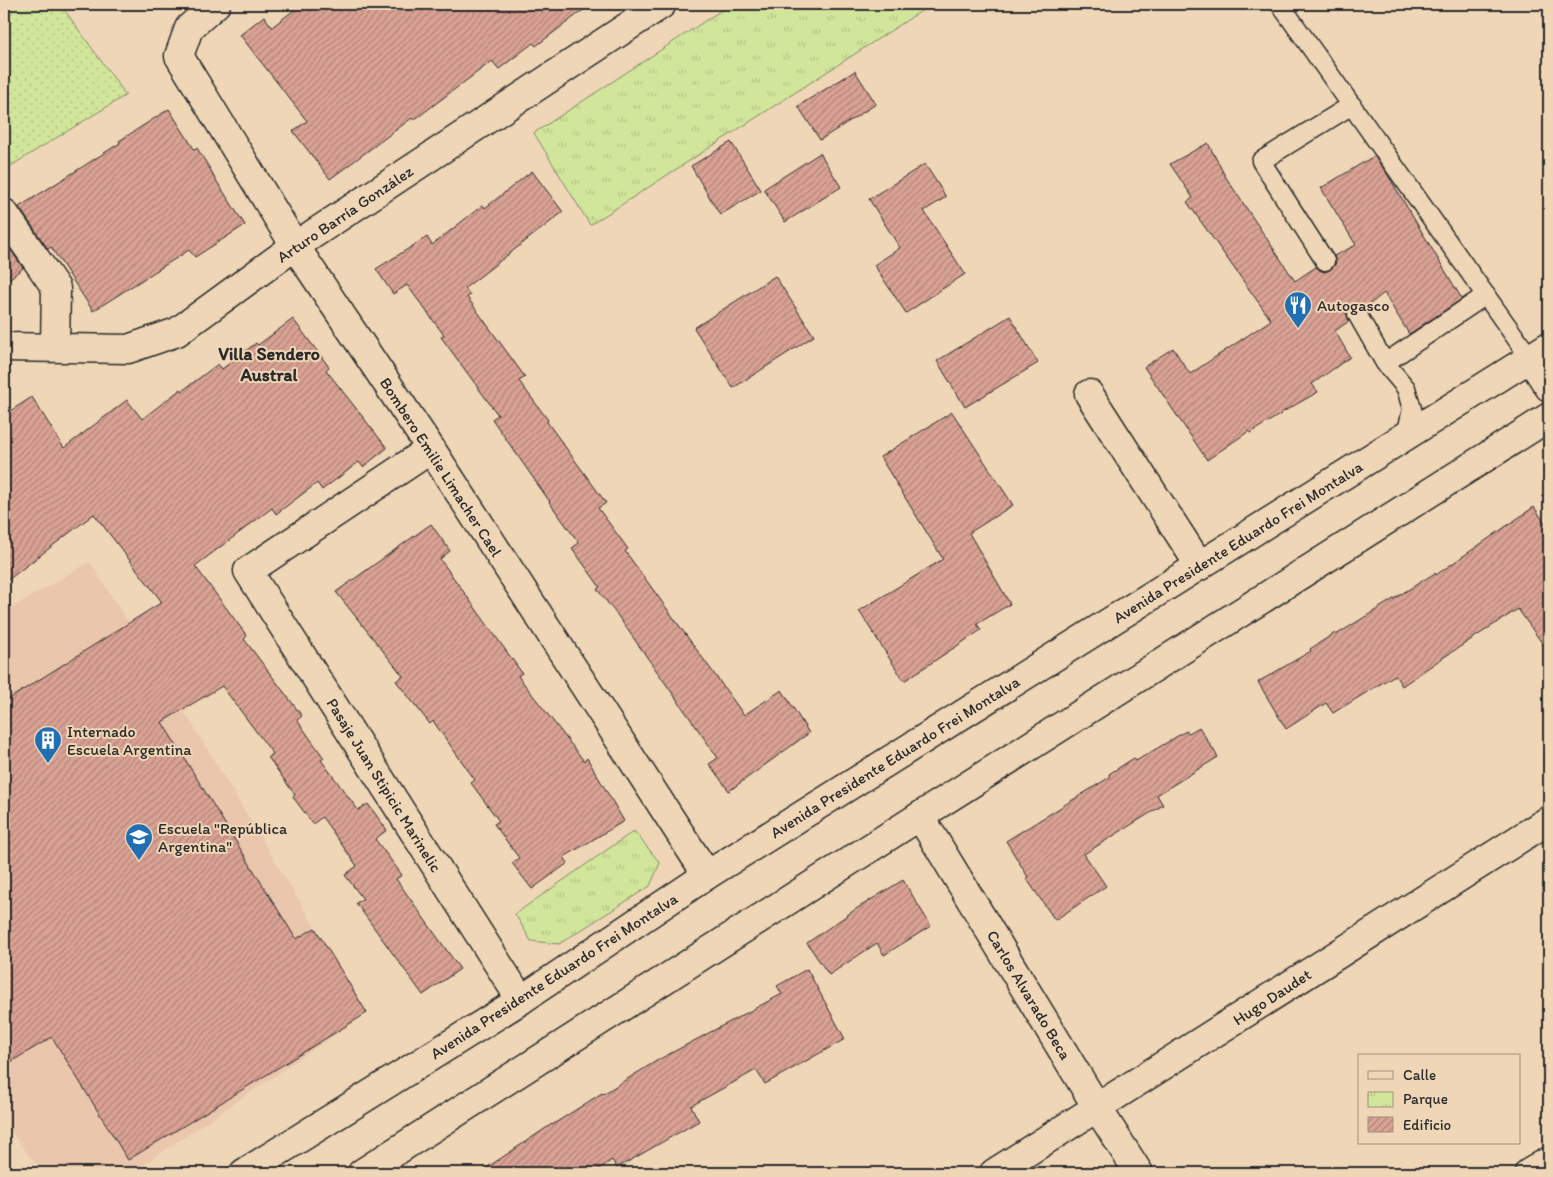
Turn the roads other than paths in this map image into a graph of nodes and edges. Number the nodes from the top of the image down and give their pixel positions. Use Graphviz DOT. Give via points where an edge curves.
graph roads {
  1 [pos="216,4"];
  2 [pos="662,4"];
  3 [pos="1280,4"];
  4 [pos="1352,105"];
  5 [pos="4,213"];
  6 [pos="295,246"];
  7 [pos="1325,261"];
  8 [pos="1486,295"];
  9 [pos="1357,314"];
  10 [pos="4,347"];
  11 [pos="55,347"];
  12 [pos="1540,352"];
  13 [pos="1385,363"];
  14 [pos="1549,387"];
  15 [pos="1089,394"];
  16 [pos="1549,418"];
  17 [pos="1406,436"];
  18 [pos="431,449"];
  19 [pos="1200,566"];
  20 [pos="920,816"];
  21 [pos="1549,820"];
  22 [pos="707,875"];
  23 [pos="521,1000"];
  24 [pos="1098,1108"];
  25 [pos="1549,1161"];
  26 [pos="244,1173"];
  27 [pos="362,1173"];
  28 [pos="994,1173"];
  29 [pos="1139,1173"];
  30 [pos="1529,1173"];
  1 -- 6 [label="street, Bombero Emilie Limacher Cael" via="189,28 179,56"];
  2 -- 6 [label="street, Arturo Barría González"];
  3 -- 4 [label="lane"];
  4 -- 7 [label="lane" via="1261,161"];
  4 -- 8 [label="lane"];
  5 -- 11 [label="street" via="56,288"];
  6 -- 11 [label="street, Arturo Barría González" via="177,332 128,349"];
  6 -- 18 [label="street, Bombero Emilie Limacher Cael"];
  8 -- 12 [label="lane"];
  8 -- 13 [label="lane"];
  9 -- 13 [label="lane"];
  10 -- 11 [label="street, Arturo Barría González"];
  12 -- 14 [label="street"];
  12 -- 17 [label="street, Avenida Presidente Eduardo Frei Montalva"];
  13 -- 17 [label="lane" via="1406,388 1412,409"];
  15 -- 19 [label="street"];
  16 -- 20 [label="street"];
  17 -- 19 [label="street, Avenida Presidente Eduardo Frei Montalva"];
  18 -- 22 [label="street, Bombero Emilie Limacher Cael"];
  18 -- 23 [label="street, Pasaje Juan Stipicic Marinelic" via="248,571"];
  19 -- 22 [label="street, Avenida Presidente Eduardo Frei Montalva"];
  20 -- 24 [label="street, Carlos Alvarado Beca"];
  20 -- 27 [label="street"];
  21 -- 24 [label="street, Hugo Daudet"];
  22 -- 23 [label="street, Avenida Presidente Eduardo Frei Montalva"];
  23 -- 26 [label="street, Avenida Presidente Eduardo Frei Montalva"];
  24 -- 28 [label="street, Hugo Daudet"];
  24 -- 29 [label="street, Carlos Alvarado Beca"];
  25 -- 30 [label="street"];
}
